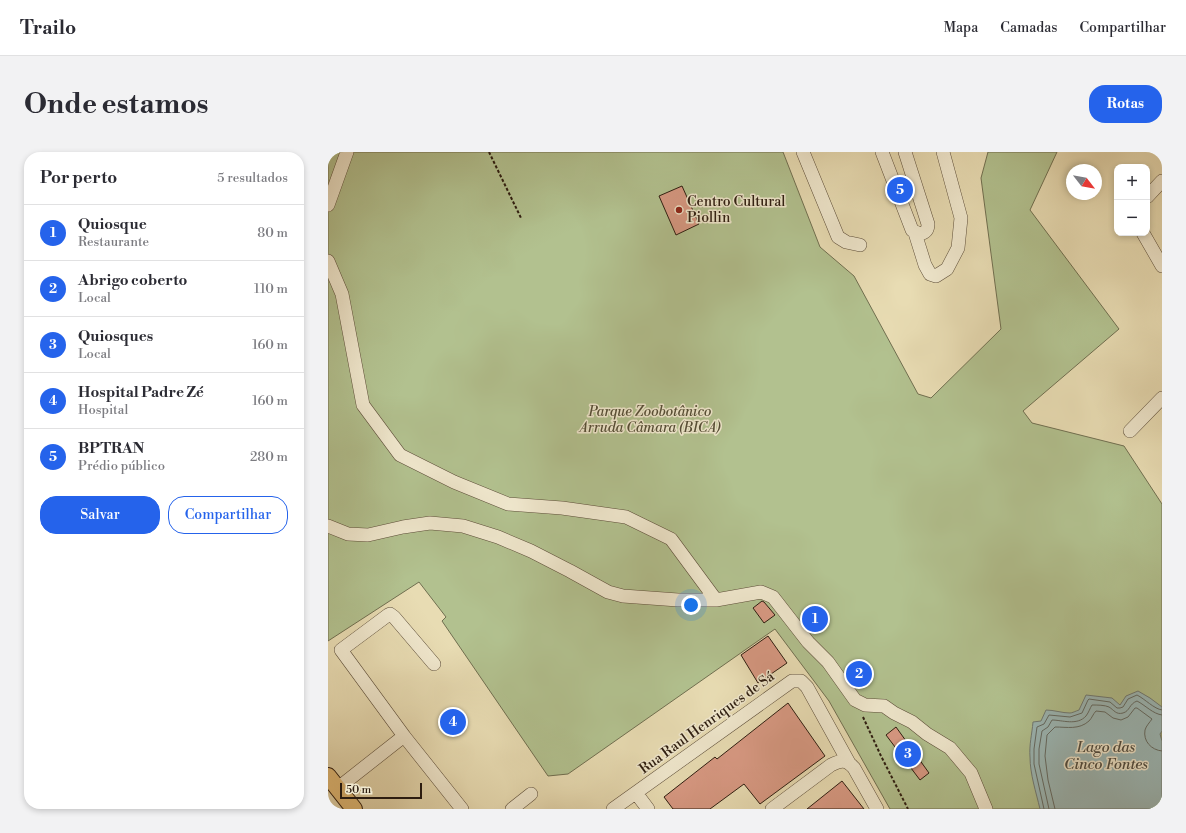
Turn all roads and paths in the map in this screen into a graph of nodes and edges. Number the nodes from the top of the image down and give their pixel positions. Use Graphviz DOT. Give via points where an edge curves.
graph roads {
  1 [pos="347,152"];
  2 [pos="489,152"];
  3 [pos="803,152"];
  4 [pos="882,152"];
  5 [pos="905,152"];
  6 [pos="943,152"];
  7 [pos="1162,181"];
  8 [pos="1150,194"];
  9 [pos="328,205"];
  10 [pos="521,218"];
  11 [pos="915,233"];
  12 [pos="1146,236"];
  13 [pos="860,245"];
  14 [pos="328,261"];
  15 [pos="1162,266"];
  16 [pos="1162,398"];
  17 [pos="1130,431"];
  18 [pos="328,526"];
  19 [pos="716,600"];
  20 [pos="434,664"];
  21 [pos="855,700"];
  22 [pos="404,736"];
  23 [pos="849,763"];
  24 [pos="636,793"];
  25 [pos="531,794"];
  26 [pos="341,796"];
  27 [pos="462,809"];
  28 [pos="512,809"];
  29 [pos="613,809"];
  30 [pos="648,809"];
  31 [pos="772,809"];
  32 [pos="877,809"];
  33 [pos="908,809"];
  34 [pos="986,809"];
  1 -- 9 [label="street"];
  2 -- 10 [label="path"];
  3 -- 13 [label="street" via="838,237"];
  4 -- 11 [label="street"];
  5 -- 11 [label="street" via="928,224 924,233"];
  6 -- 11 [label="street" via="961,218 958,248 947,269 936,276 930,274"];
  7 -- 8 [label="street"];
  12 -- 15 [label="street"];
  14 -- 19 [label="street" via="342,294 363,405 400,455 454,482 508,504 626,517 671,539"];
  16 -- 17 [label="street"];
  18 -- 19 [label="street" via="348,534 368,535 430,524 463,526 531,551 608,592 623,596"];
  19 -- 21 [label="street" via="761,592 773,597 808,642 828,662"];
  20 -- 22 [label="street" via="390,614 340,650"];
  21 -- 33 [label="path"];
  21 -- 34 [label="street" via="864,705 884,706 950,748 971,773"];
  22 -- 26 [label="street"];
  22 -- 27 [label="street"];
  23 -- 24 [label="street, Rua Raul Henriques de Sá" via="808,687 801,681 792,681"];
  23 -- 31 [label="street" via="843,761 831,765"];
  23 -- 32 [label="street, Rua Raul Henriques de Sá"];
  24 -- 29 [label="street, Rua Raul Henriques de Sá"];
  24 -- 30 [label="street"];
  25 -- 28 [label="street"];
}
